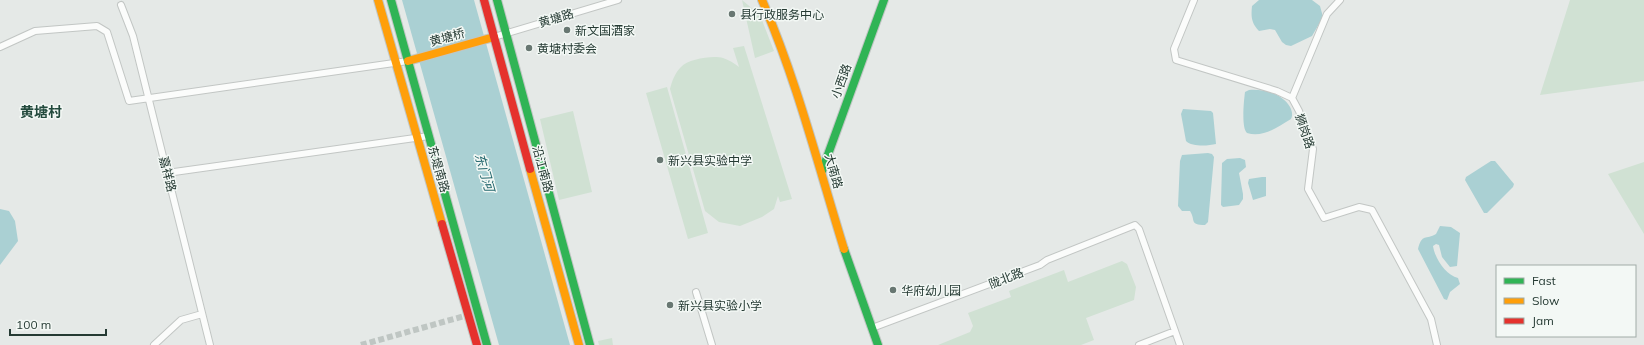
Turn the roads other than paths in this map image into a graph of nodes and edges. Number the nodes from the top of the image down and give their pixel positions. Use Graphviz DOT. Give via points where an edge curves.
graph roads {
  1 [pos="378,0"];
  2 [pos="391,0"];
  3 [pos="484,0"];
  4 [pos="496,0"];
  5 [pos="618,0"];
  6 [pos="884,0"];
  7 [pos="1194,0"];
  8 [pos="1340,0"];
  9 [pos="762,1"];
  10 [pos="121,5"];
  11 [pos="506,33"];
  12 [pos="494,37"];
  13 [pos="0,47"];
  14 [pos="408,61"];
  15 [pos="396,62"];
  16 [pos="149,98"];
  17 [pos="1292,98"];
  18 [pos="429,136"];
  19 [pos="418,138"];
  20 [pos="822,171"];
  21 [pos="167,173"];
  22 [pos="696,292"];
  23 [pos="202,314"];
  24 [pos="872,328"];
  25 [pos="1175,331"];
  26 [pos="154,345"];
  27 [pos="210,345"];
  28 [pos="477,345"];
  29 [pos="487,345"];
  30 [pos="579,345"];
  31 [pos="590,345"];
  32 [pos="712,345"];
  33 [pos="878,345"];
  34 [pos="1139,345"];
  35 [pos="1180,345"];
  36 [pos="1437,345"];
  1 -- 15 [label="main road, 东堤南路"];
  2 -- 14 [label="main road, 东堤南路"];
  3 -- 12 [label="main road, 沿江南路"];
  4 -- 11 [label="main road, 沿江南路"];
  5 -- 11 [label="street, 黄塘路"];
  6 -- 20 [label="main road, 小西路"];
  7 -- 17 [label="street, 狮岗路" via="1174,49 1176,60 1278,91"];
  8 -- 17 [label="street" via="1327,14"];
  9 -- 20 [label="main road, 大南路" via="801,100"];
  10 -- 16 [label="street, 嘉祥路" via="133,36"];
  11 -- 12 [label="street, 黄塘路"];
  11 -- 31 [label="main road, 沿江南路"];
  12 -- 14 [label="main road, 黄塘桥"];
  12 -- 30 [label="main road, 沿江南路"];
  13 -- 16 [label="street" via="35,30 97,26 107,32 130,101"];
  14 -- 15 [label="street"];
  14 -- 18 [label="main road, 东堤南路"];
  15 -- 16 [label="street"];
  15 -- 19 [label="main road, 东堤南路"];
  16 -- 21 [label="street, 嘉祥路"];
  17 -- 36 [label="street, 狮岗路" via="1313,149 1308,189 1324,218 1359,207 1372,210 1431,319"];
  18 -- 19 [label="street"];
  18 -- 29 [label="main road, 东堤南路"];
  19 -- 21 [label="street"];
  19 -- 28 [label="main road, 东堤南路"];
  20 -- 24 [label="main road, 大南路" via="840,237"];
  21 -- 23 [label="street, 嘉祥路"];
  22 -- 32 [label="street"];
  23 -- 26 [label="street" via="181,320"];
  23 -- 27 [label="street, 嘉祥路"];
  24 -- 25 [label="street, 陇北路" via="1040,265 1135,225 1138,227"];
  24 -- 33 [label="main road, 大南路"];
  25 -- 34 [label="street"];
  25 -- 35 [label="street"];
}
